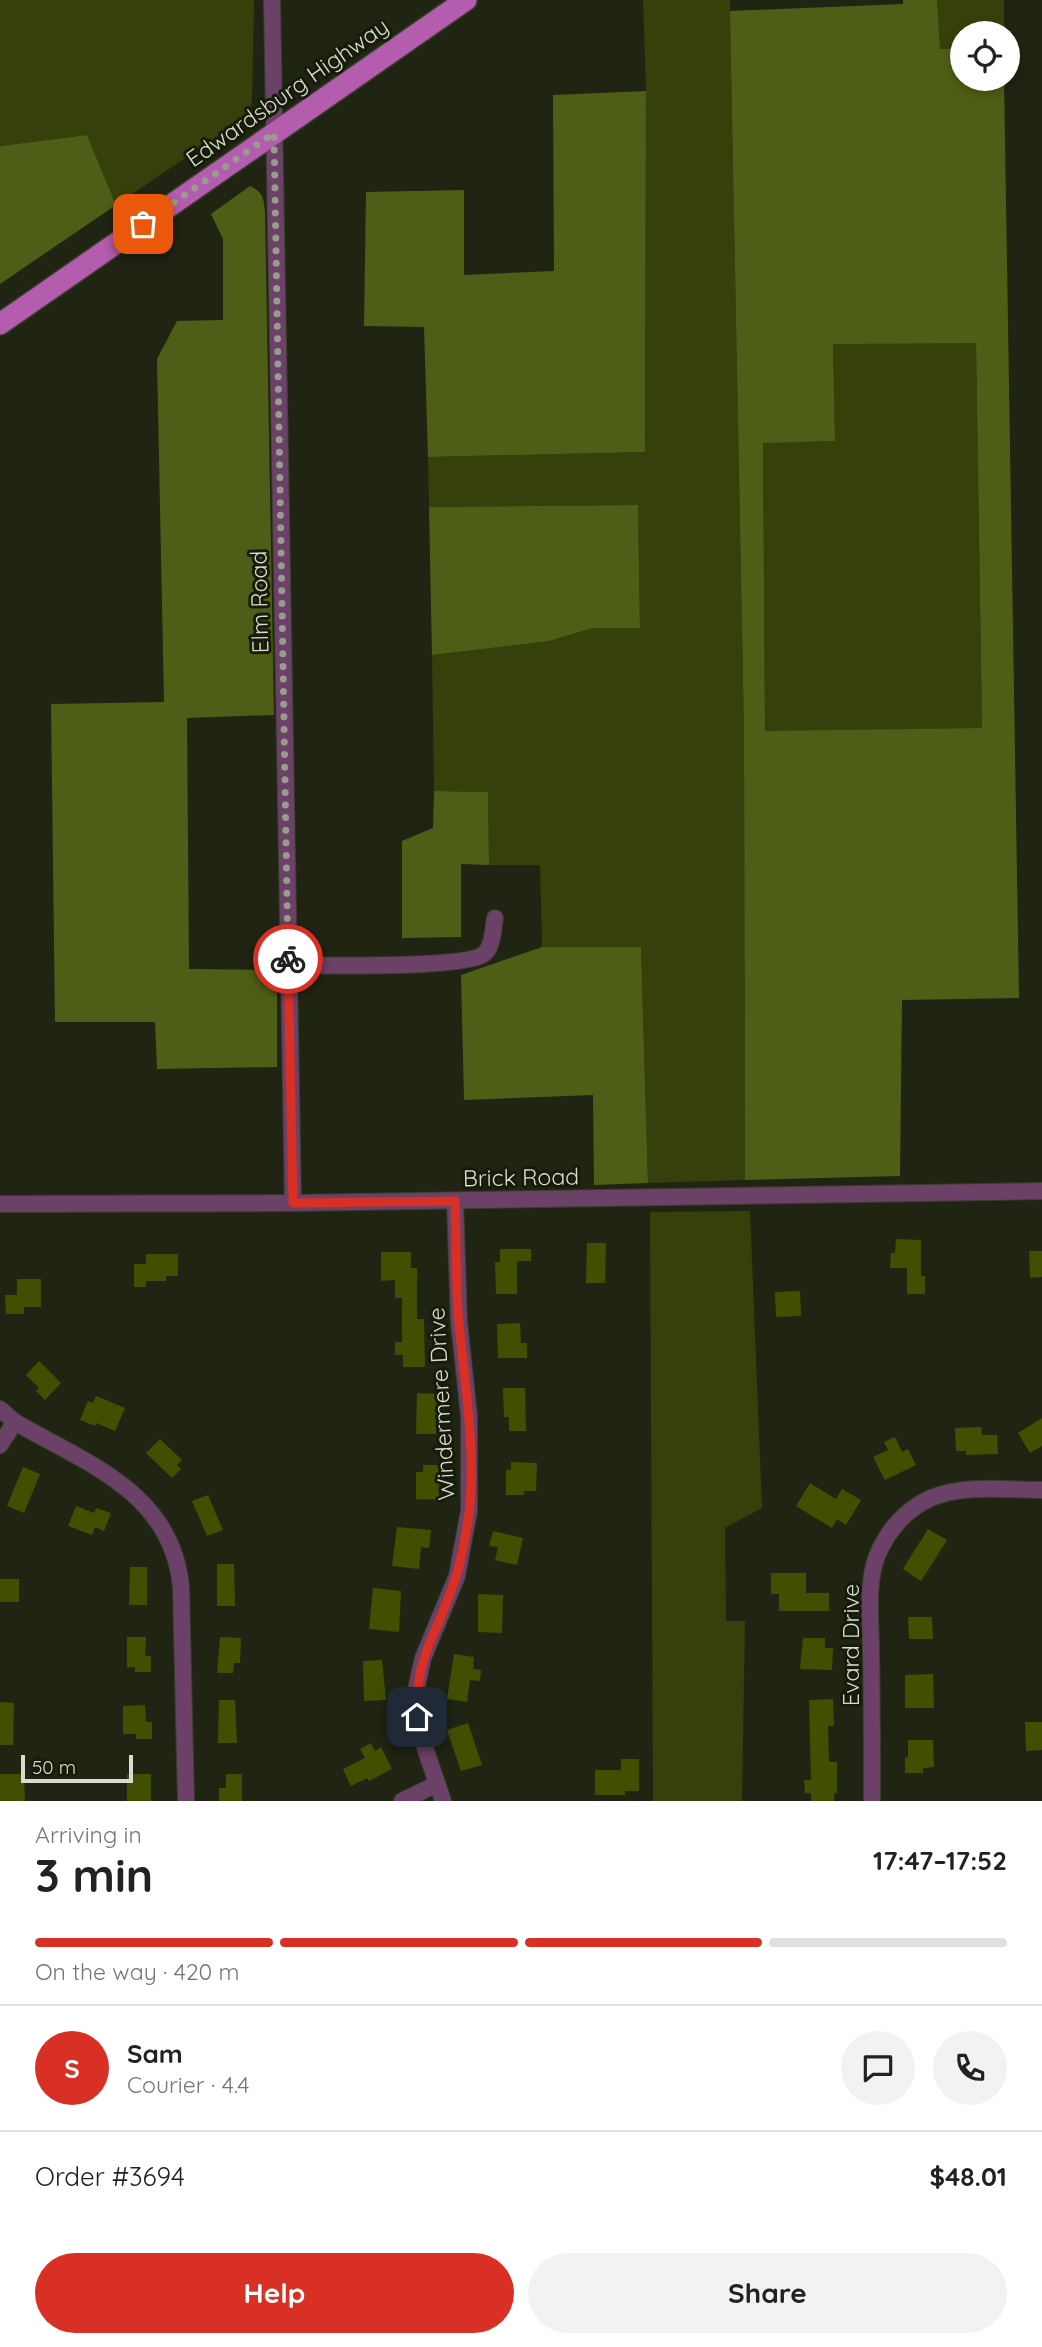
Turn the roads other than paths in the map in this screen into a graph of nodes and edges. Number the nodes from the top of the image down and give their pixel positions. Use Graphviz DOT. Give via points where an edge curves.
graph roads {
  1 [pos="272,0"];
  2 [pos="466,0"];
  3 [pos="274,133"];
  4 [pos="0,324"];
  5 [pos="495,918"];
  6 [pos="288,965"];
  7 [pos="1042,1191"];
  8 [pos="455,1201"];
  9 [pos="293,1203"];
  10 [pos="0,1204"];
  11 [pos="0,1409"];
  12 [pos="15,1422"];
  13 [pos="0,1445"];
  14 [pos="1042,1490"];
  15 [pos="437,1784"];
  16 [pos="186,1801"];
  17 [pos="402,1801"];
  18 [pos="443,1801"];
  19 [pos="872,1801"];
  1 -- 3 [label="street, Elm Road"];
  2 -- 3 [label="main road, Edwardsburg Highway"];
  3 -- 4 [label="main road, Edwardsburg Highway"];
  3 -- 6 [label="street, Elm Road"];
  5 -- 6 [label="street" via="483,955 458,962"];
  6 -- 9 [label="street, Elm Road"];
  7 -- 8 [label="street, Brick Road"];
  8 -- 9 [label="street, Brick Road"];
  8 -- 15 [label="street, Windermere Drive" via="459,1322 469,1416 469,1511 457,1576 423,1658 416,1690 419,1730"];
  9 -- 10 [label="street, Brick Road"];
  11 -- 12 [label="street"];
  12 -- 13 [label="street"];
  12 -- 16 [label="street" via="132,1491 169,1538 180,1571"];
  14 -- 19 [label="street, Evard Drive" via="947,1493 912,1509 882,1546 871,1581"];
  15 -- 17 [label="street"];
  15 -- 18 [label="street, Windermere Drive"];
}
